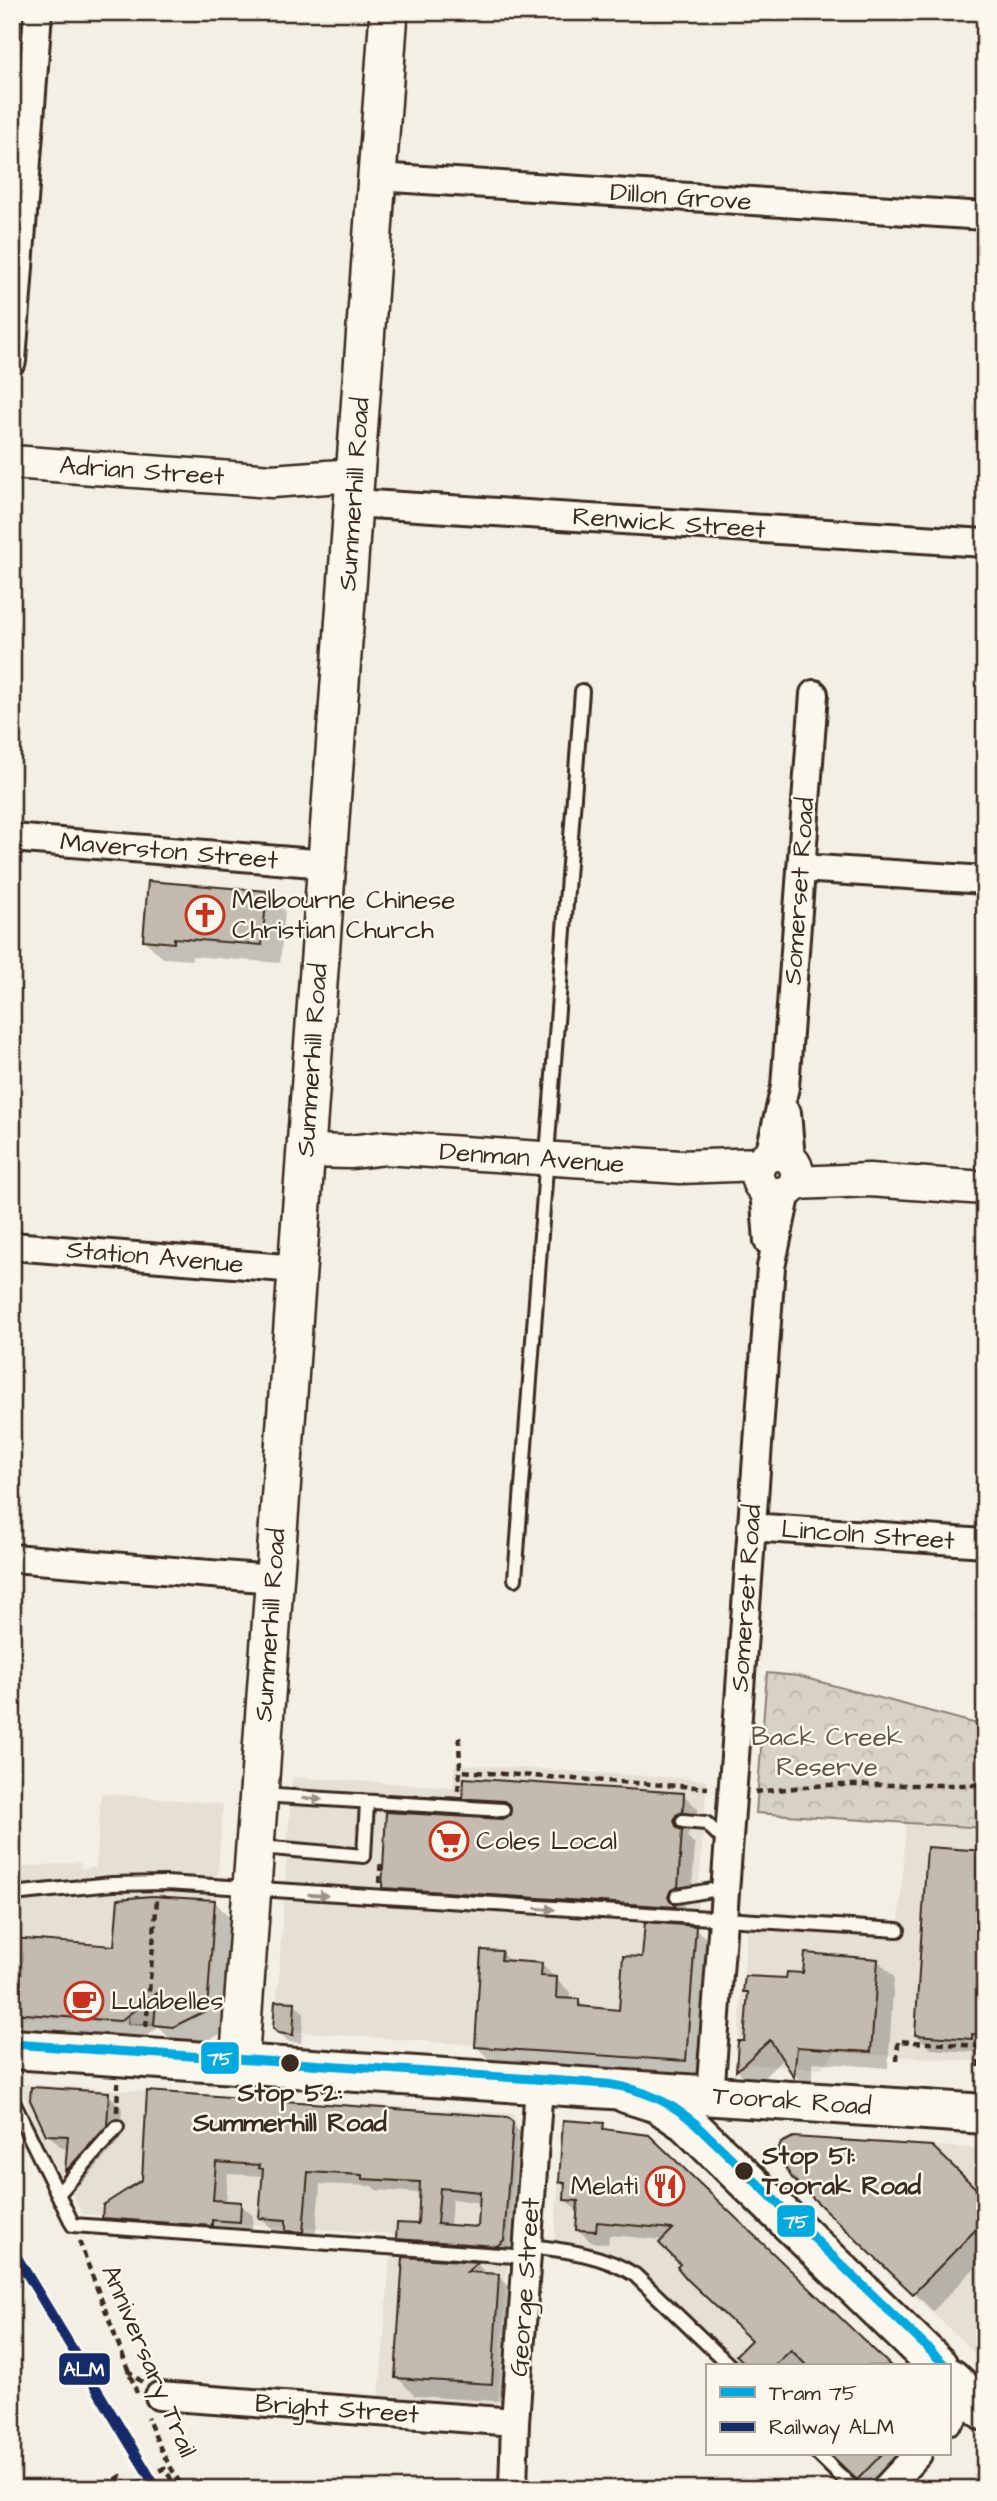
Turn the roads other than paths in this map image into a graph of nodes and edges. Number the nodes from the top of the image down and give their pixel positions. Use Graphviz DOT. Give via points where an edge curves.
graph roads {
  1 [pos="38,12"];
  2 [pos="389,12"];
  3 [pos="377,177"];
  4 [pos="985,216"];
  5 [pos="12,361"];
  6 [pos="12,462"];
  7 [pos="354,492"];
  8 [pos="985,543"];
  9 [pos="582,691"];
  10 [pos="814,694"];
  11 [pos="12,838"];
  12 [pos="326,864"];
  13 [pos="801,868"];
  14 [pos="985,880"];
  15 [pos="306,1144"];
  16 [pos="548,1158"];
  17 [pos="777,1174"];
  18 [pos="985,1188"];
  19 [pos="12,1246"];
  20 [pos="297,1269"];
  21 [pos="751,1527"];
  22 [pos="985,1543"];
  23 [pos="12,1558"];
  24 [pos="273,1579"];
  25 [pos="515,1579"];
  26 [pos="257,1795"];
  27 [pos="367,1803"];
  28 [pos="503,1811"];
  29 [pos="683,1821"];
  30 [pos="727,1843"];
  31 [pos="253,1847"];
  32 [pos="724,1888"];
  33 [pos="250,1890"];
  34 [pos="12,1894"];
  35 [pos="677,1896"];
  36 [pos="722,1918"];
  37 [pos="898,1930"];
  38 [pos="12,2049"];
  39 [pos="239,2065"];
  40 [pos="539,2086"];
  41 [pos="617,2090"];
  42 [pos="710,2096"];
  43 [pos="12,2100"];
  44 [pos="765,2100"];
  45 [pos="985,2114"];
  46 [pos="117,2127"];
  47 [pos="730,2164"];
  48 [pos="58,2194"];
  49 [pos="528,2252"];
  50 [pos="728,2364"];
  51 [pos="936,2364"];
  52 [pos="146,2398"];
  53 [pos="515,2422"];
  54 [pos="820,2456"];
  55 [pos="916,2456"];
  56 [pos="513,2489"];
  57 [pos="854,2489"];
  58 [pos="885,2489"];
  1 -- 5 [label="street"];
  2 -- 3 [label="main road, Summerhill Road"];
  3 -- 4 [label="street, Dillon Grove"];
  3 -- 7 [label="main road, Summerhill Road"];
  6 -- 7 [label="street, Adrian Street" via="272,481"];
  7 -- 8 [label="street, Renwick Street"];
  7 -- 12 [label="main road, Summerhill Road"];
  9 -- 16 [label="lane"];
  10 -- 13 [label="street, Somerset Road"];
  11 -- 12 [label="street, Maverston Street"];
  12 -- 15 [label="main road, Summerhill Road"];
  13 -- 14 [label="street"];
  13 -- 17 [label="street, Somerset Road"];
  15 -- 16 [label="street, Denman Avenue" via="350,1152 385,1148"];
  15 -- 20 [label="main road, Summerhill Road"];
  16 -- 17 [label="street, Denman Avenue"];
  16 -- 25 [label="lane"];
  17 -- 18 [label="street, Denman Avenue"];
  17 -- 21 [label="street, Somerset Road"];
  19 -- 20 [label="street, Station Avenue"];
  20 -- 24 [label="main road, Summerhill Road"];
  21 -- 22 [label="street, Lincoln Street"];
  21 -- 30 [label="street, Somerset Road"];
  23 -- 24 [label="street"];
  24 -- 26 [label="main road, Summerhill Road"];
  26 -- 27 [label="lane, one-way"];
  26 -- 31 [label="main road, Summerhill Road"];
  27 -- 28 [label="lane"];
  27 -- 31 [label="lane" via="364,1856"];
  29 -- 30 [label="lane" via="706,1823"];
  30 -- 32 [label="street, Somerset Road"];
  31 -- 33 [label="main road, Summerhill Road"];
  32 -- 35 [label="lane"];
  32 -- 36 [label="street, Somerset Road"];
  33 -- 34 [label="lane" via="159,1883"];
  33 -- 36 [label="lane, one-way"];
  33 -- 39 [label="main road, Summerhill Road"];
  36 -- 37 [label="lane"];
  36 -- 42 [label="street, Somerset Road"];
  38 -- 39 [label="main road, Toorak Road"];
  39 -- 40 [label="main road, Toorak Road"];
  40 -- 41 [label="main road, Toorak Road"];
  40 -- 49 [label="street, George Street"];
  41 -- 42 [label="main road, Toorak Road"];
  41 -- 47 [label="main road" via="648,2099 675,2114"];
  42 -- 44 [label="main road, Toorak Road"];
  43 -- 48 [label="lane"];
  44 -- 45 [label="main road, Toorak Road"];
  44 -- 47 [label="main road" via="743,2107 730,2119 726,2137"];
  46 -- 48 [label="lane"];
  47 -- 51 [label="main road"];
  48 -- 49 [label="lane" via="73,2225"];
  49 -- 50 [label="lane" via="554,2248 622,2266"];
  49 -- 53 [label="street, George Street"];
  52 -- 53 [label="street, Bright Street"];
  53 -- 56 [label="street, George Street"];
  54 -- 57 [label="lane"];
  55 -- 58 [label="street"];
}
